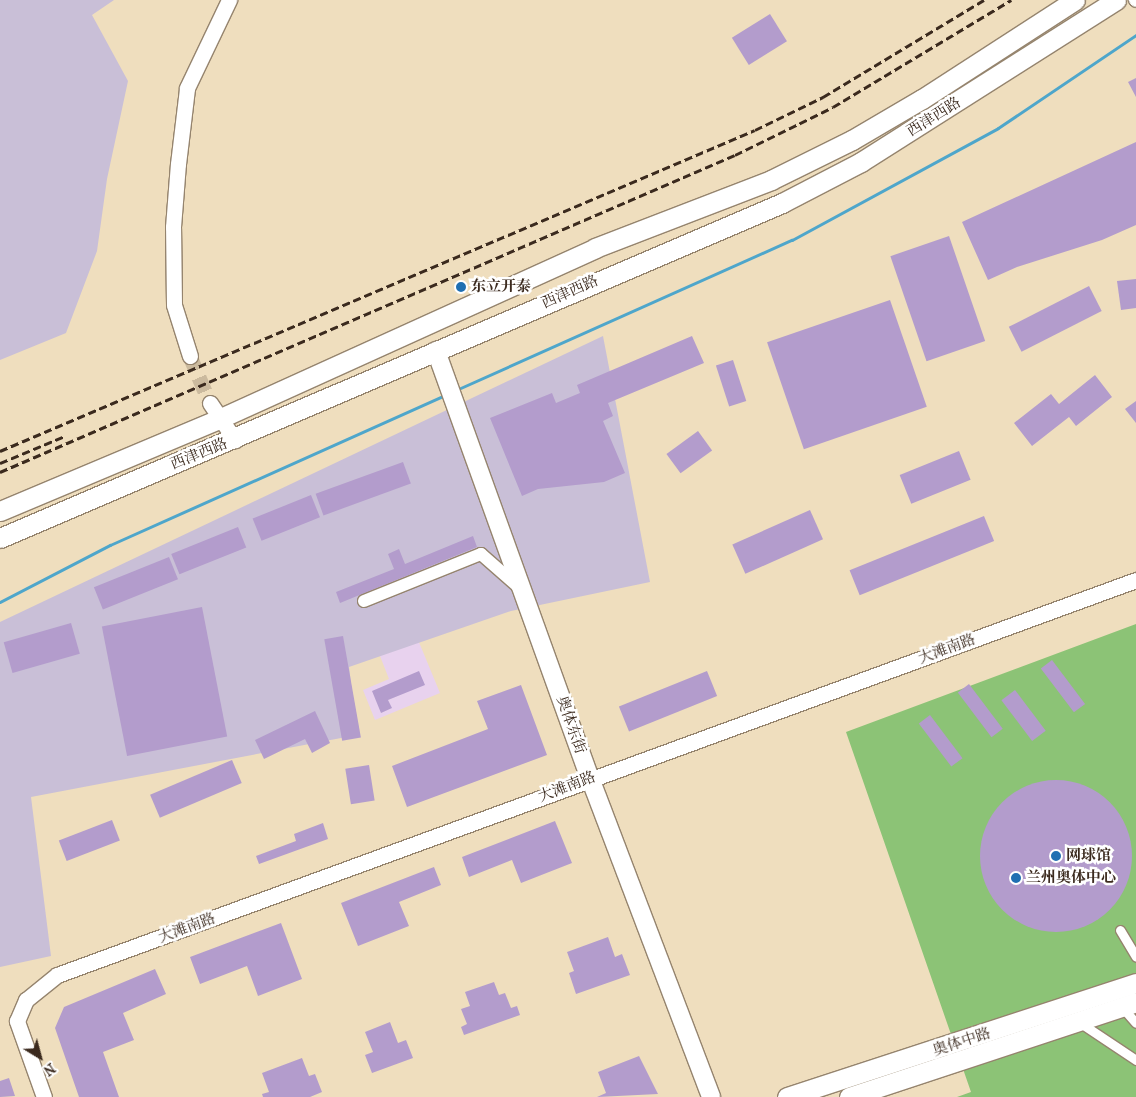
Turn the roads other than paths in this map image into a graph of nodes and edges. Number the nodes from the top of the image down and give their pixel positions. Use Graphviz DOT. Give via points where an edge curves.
graph roads {
  1 [pos="229,0"];
  2 [pos="1075,0"];
  3 [pos="1116,0"];
  4 [pos="852,140"];
  5 [pos="861,162"];
  6 [pos="436,351"];
  7 [pos="190,356"];
  8 [pos="216,410"];
  9 [pos="234,440"];
  10 [pos="0,511"];
  11 [pos="0,538"];
  12 [pos="1136,580"];
  13 [pos="524,592"];
  14 [pos="364,601"];
  15 [pos="590,778"];
  16 [pos="1120,930"];
  17 [pos="1136,957"];
  18 [pos="1136,983"];
  19 [pos="1129,1005"];
  20 [pos="1079,1022"];
  21 [pos="1136,1023"];
  22 [pos="1136,1060"];
  23 [pos="44,1097"];
  24 [pos="711,1097"];
  25 [pos="787,1097"];
  26 [pos="849,1097"];
  1 -- 7 [label="street" via="187,88 178,164 173,246 174,305"];
  2 -- 4 [label="main road, 西津西路"];
  3 -- 5 [label="main road, 西津西路"];
  4 -- 5 [label="main road"];
  4 -- 8 [label="main road, 西津西路" via="771,180 595,248"];
  5 -- 6 [label="main road, 西津西路" via="782,203"];
  6 -- 9 [label="main road, 西津西路"];
  6 -- 13 [label="main road, 奥体东街"];
  8 -- 9 [label="street"];
  8 -- 10 [label="main road, 西津西路"];
  9 -- 11 [label="main road, 西津西路"];
  12 -- 15 [label="street, 大滩南路"];
  13 -- 14 [label="street" via="481,554"];
  13 -- 15 [label="main road, 奥体东街"];
  15 -- 23 [label="street, 大滩南路" via="57,975 26,1000 17,1021"];
  15 -- 24 [label="main road, 奥体东街"];
  16 -- 17 [label="street"];
  18 -- 25 [label="main road, 奥体中路"];
  19 -- 20 [label="main road, 奥体中路"];
  19 -- 21 [label="street"];
  20 -- 22 [label="street"];
  20 -- 26 [label="main road, 奥体中路"];
}
